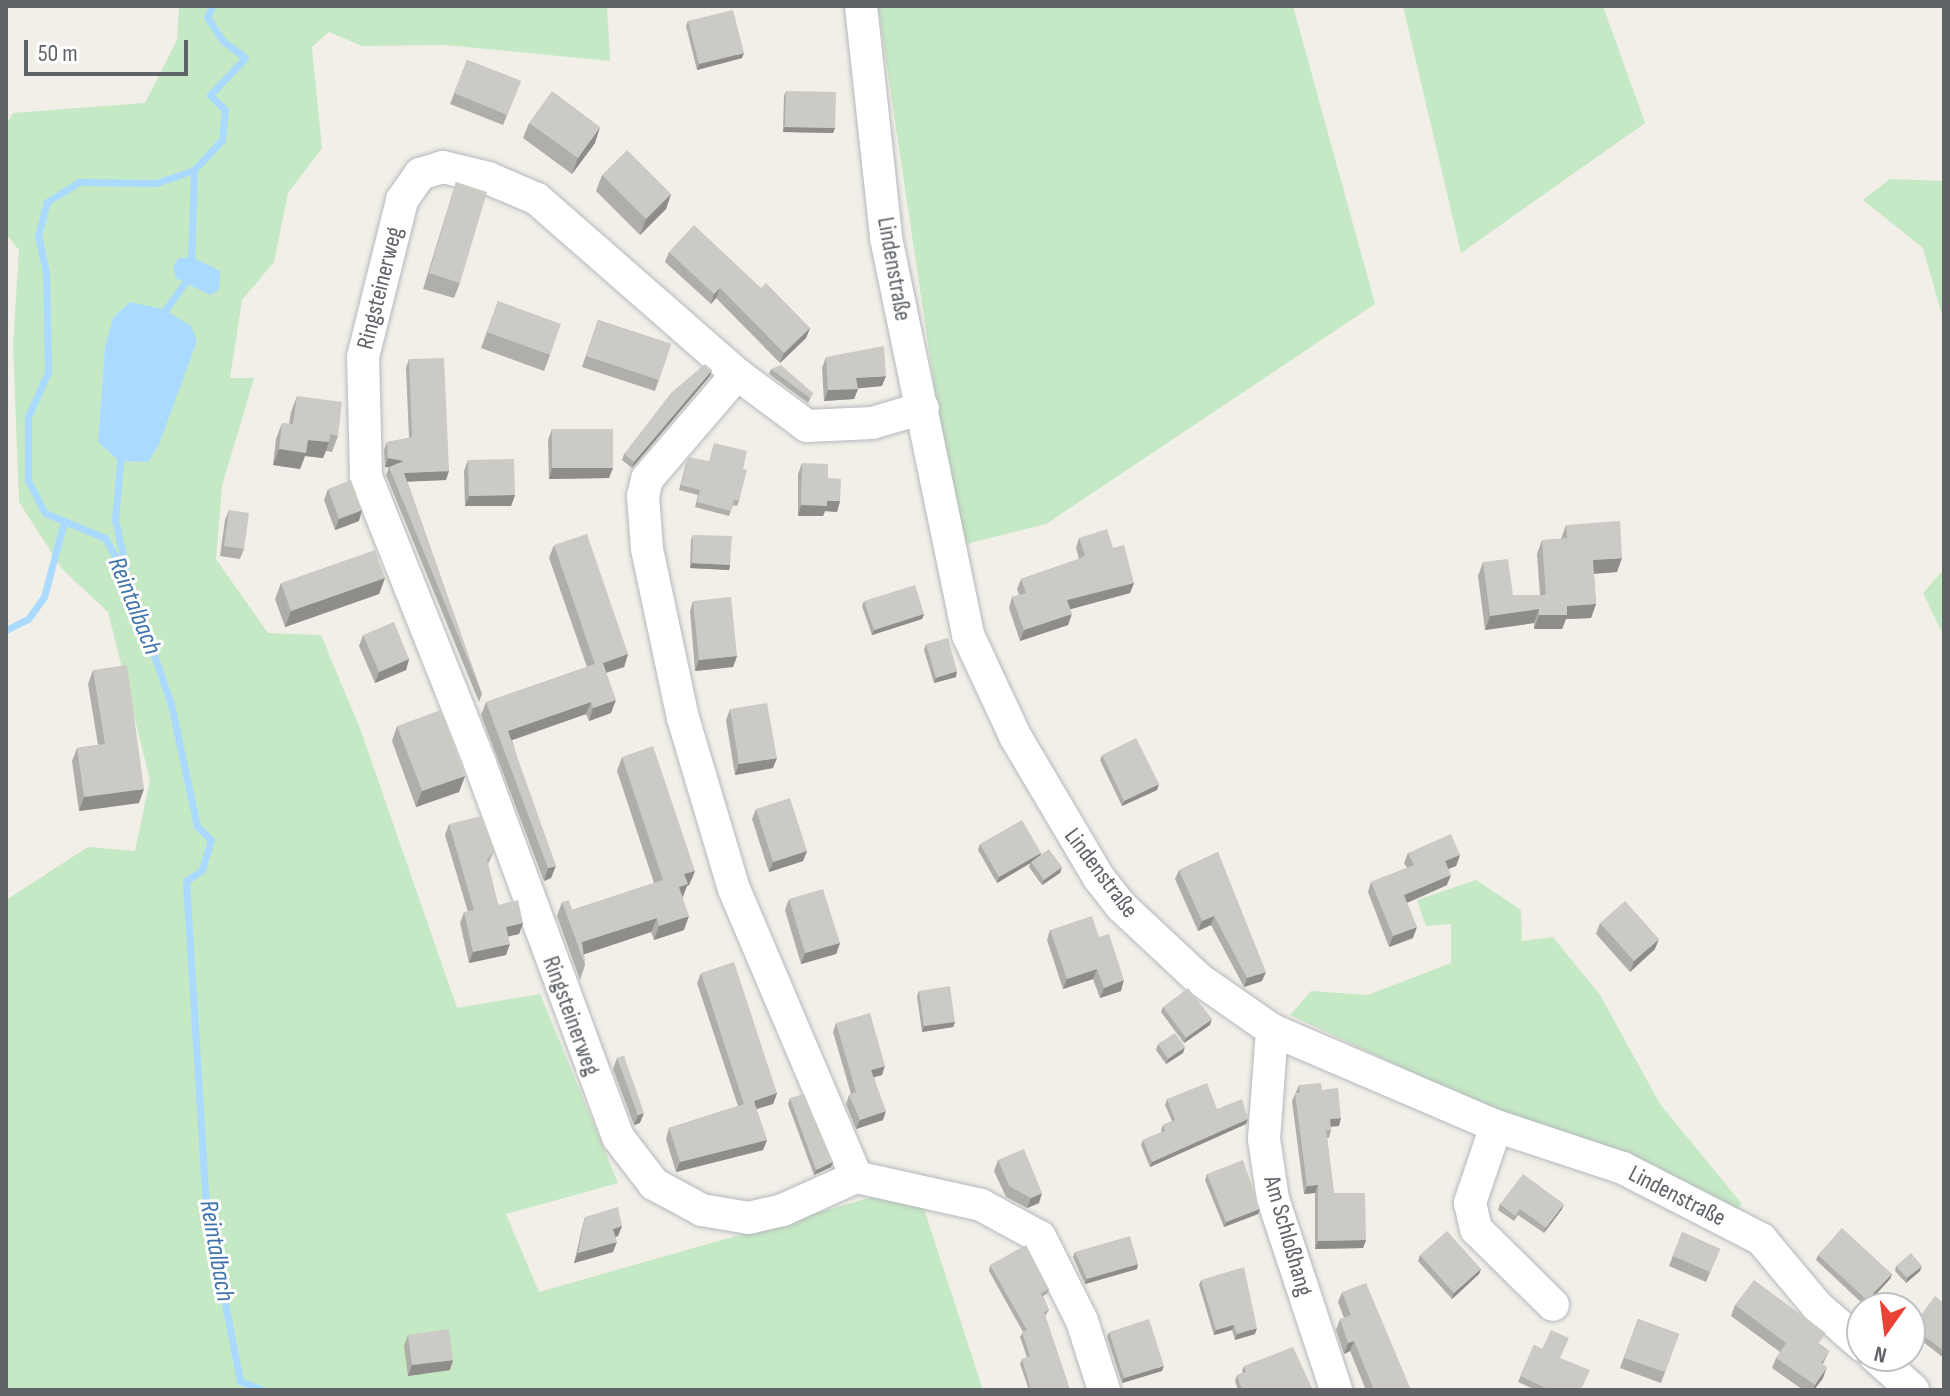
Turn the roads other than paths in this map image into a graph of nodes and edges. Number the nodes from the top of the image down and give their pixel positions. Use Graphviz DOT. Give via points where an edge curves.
graph roads {
  1 [pos="861,6"];
  2 [pos="737,374"];
  3 [pos="923,408"];
  4 [pos="1272,1030"];
  5 [pos="1496,1126"];
  6 [pos="856,1177"];
  7 [pos="1553,1305"];
  8 [pos="1846,1331"];
  9 [pos="1893,1372"];
  10 [pos="1104,1390"];
  11 [pos="1336,1390"];
  12 [pos="1913,1390"];
  1 -- 3 [label="street, Lindenstraße" via="886,238"];
  2 -- 3 [label="street, Ringsteinerweg" via="807,426 872,423"];
  2 -- 6 [label="street" via="647,479 647,549 683,718 734,889"];
  2 -- 6 [label="street, Ringsteinerweg" via="537,199 443,167 420,174 402,200 395,228 363,357 366,477 480,763 583,1052 630,1157 654,1184 702,1210 749,1218 783,1210"];
  3 -- 4 [label="street, Lindenstraße" via="968,635 1059,817 1122,907 1199,979"];
  4 -- 5 [label="street, Lindenstraße"];
  4 -- 11 [label="street, Am Schloßhang" via="1264,1139 1273,1199"];
  5 -- 7 [label="street" via="1470,1203 1476,1229"];
  5 -- 8 [label="street, Lindenstraße" via="1623,1168 1761,1239 1817,1306"];
  6 -- 10 [label="street" via="981,1205 1040,1237 1082,1321"];
  9 -- 12 [label="street"];
}
